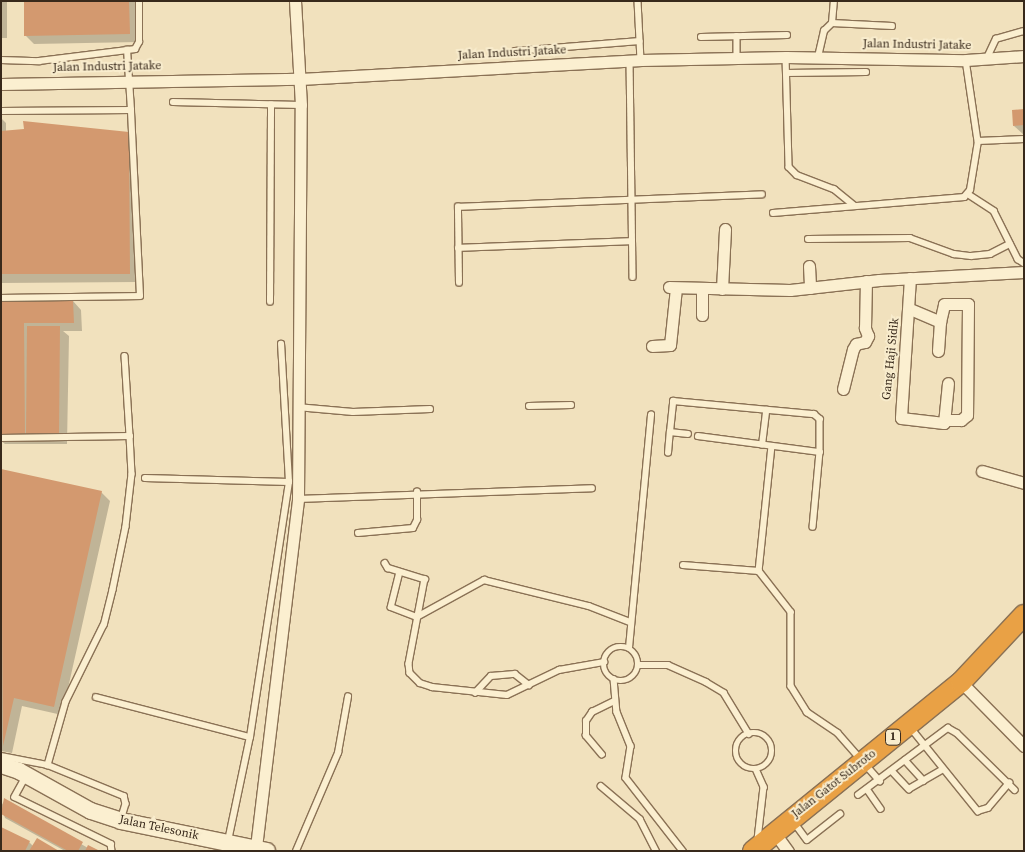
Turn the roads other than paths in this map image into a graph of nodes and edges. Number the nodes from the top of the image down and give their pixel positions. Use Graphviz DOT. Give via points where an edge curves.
graph roads {
  1 [pos="139,1"];
  2 [pos="295,1"];
  3 [pos="638,1"];
  4 [pos="834,1"];
  5 [pos="832,23"];
  6 [pos="892,26"];
  7 [pos="1024,31"];
  8 [pos="787,35"];
  9 [pos="737,36"];
  10 [pos="701,37"];
  11 [pos="640,41"];
  12 [pos="127,50"];
  13 [pos="515,51"];
  14 [pos="1024,56"];
  15 [pos="786,57"];
  16 [pos="818,57"];
  17 [pos="737,58"];
  18 [pos="987,58"];
  19 [pos="1,60"];
  20 [pos="635,60"];
  21 [pos="966,60"];
  22 [pos="866,72"];
  23 [pos="786,73"];
  24 [pos="300,79"];
  25 [pos="129,80"];
  26 [pos="1,84"];
  27 [pos="173,102"];
  28 [pos="271,105"];
  29 [pos="300,105"];
  30 [pos="131,110"];
  31 [pos="1,111"];
  32 [pos="1024,138"];
  33 [pos="978,141"];
  34 [pos="762,194"];
  35 [pos="968,194"];
  36 [pos="632,198"];
  37 [pos="854,205"];
  38 [pos="773,213"];
  39 [pos="725,229"];
  40 [pos="808,239"];
  41 [pos="632,241"];
  42 [pos="1010,244"];
  43 [pos="458,248"];
  44 [pos="1024,263"];
  45 [pos="809,266"];
  46 [pos="1024,272"];
  47 [pos="633,277"];
  48 [pos="910,278"];
  49 [pos="866,281"];
  50 [pos="459,283"];
  51 [pos="810,288"];
  52 [pos="702,289"];
  53 [pos="722,289"];
  54 [pos="1,298"];
  55 [pos="270,302"];
  56 [pos="910,308"];
  57 [pos="702,315"];
  58 [pos="940,322"];
  59 [pos="282,344"];
  60 [pos="652,346"];
  61 [pos="938,352"];
  62 [pos="125,356"];
  63 [pos="948,383"];
  64 [pos="843,389"];
  65 [pos="571,404"];
  66 [pos="530,406"];
  67 [pos="297,407"];
  68 [pos="430,409"];
  69 [pos="766,410"];
  70 [pos="651,415"];
  71 [pos="944,420"];
  72 [pos="670,432"];
  73 [pos="688,434"];
  74 [pos="130,436"];
  75 [pos="698,436"];
  76 [pos="1,438"];
  77 [pos="762,445"];
  78 [pos="772,446"];
  79 [pos="820,452"];
  80 [pos="668,453"];
  81 [pos="982,471"];
  82 [pos="145,478"];
  83 [pos="290,482"];
  84 [pos="1024,483"];
  85 [pos="592,488"];
  86 [pos="417,492"];
  87 [pos="298,499"];
  88 [pos="813,527"];
  89 [pos="358,533"];
  90 [pos="385,564"];
  91 [pos="683,565"];
  92 [pos="759,571"];
  93 [pos="400,572"];
  94 [pos="1024,614"];
  95 [pos="417,617"];
  96 [pos="630,622"];
  97 [pos="629,648"];
  98 [pos="604,662"];
  99 [pos="638,665"];
  100 [pos="614,679"];
  101 [pos="961,682"];
  102 [pos="529,685"];
  103 [pos="475,693"];
  104 [pos="96,697"];
  105 [pos="348,697"];
  106 [pos="615,701"];
  107 [pos="908,725"];
  108 [pos="749,734"];
  109 [pos="250,737"];
  110 [pos="925,745"];
  111 [pos="1024,746"];
  112 [pos="602,755"];
  113 [pos="1,756"];
  114 [pos="905,760"];
  115 [pos="863,761"];
  116 [pos="1,765"];
  117 [pos="48,765"];
  118 [pos="756,769"];
  119 [pos="944,769"];
  120 [pos="892,771"];
  121 [pos="27,775"];
  122 [pos="880,781"];
  123 [pos="924,781"];
  124 [pos="1009,783"];
  125 [pos="601,786"];
  126 [pos="867,790"];
  127 [pos="1015,790"];
  128 [pos="858,795"];
  129 [pos="881,809"];
  130 [pos="840,814"];
  131 [pos="791,818"];
  132 [pos="121,821"];
  133 [pos="774,832"];
  134 [pos="228,842"];
  135 [pos="262,849"];
  136 [pos="756,850"];
  137 [pos="112,851"];
  138 [pos="296,851"];
  139 [pos="656,851"];
  140 [pos="683,851"];
  141 [pos="788,851"];
  1 -- 12 [label="lane" via="138,45"];
  2 -- 24 [label="street"];
  3 -- 11 [label="lane"];
  4 -- 5 [label="lane"];
  5 -- 6 [label="lane"];
  5 -- 16 [label="lane" via="824,31"];
  7 -- 18 [label="lane" via="996,38"];
  8 -- 9 [label="lane"];
  9 -- 10 [label="lane"];
  9 -- 17 [label="lane"];
  11 -- 13 [label="lane"];
  11 -- 20 [label="lane"];
  12 -- 19 [label="lane" via="39,61"];
  12 -- 25 [label="lane"];
  14 -- 18 [label="street, Jalan Industri Jatake"];
  15 -- 16 [label="street, Jalan Industri Jatake"];
  15 -- 17 [label="street, Jalan Industri Jatake"];
  15 -- 23 [label="lane"];
  16 -- 21 [label="street, Jalan Industri Jatake"];
  17 -- 20 [label="street, Jalan Industri Jatake"];
  18 -- 21 [label="street, Jalan Industri Jatake"];
  20 -- 24 [label="street, Jalan Industri Jatake"];
  20 -- 36 [label="lane"];
  21 -- 33 [label="lane"];
  22 -- 23 [label="lane"];
  23 -- 37 [label="lane" via="790,170 834,189"];
  24 -- 25 [label="street, Jalan Industri Jatake"];
  24 -- 29 [label="street"];
  25 -- 26 [label="street, Jalan Industri Jatake"];
  25 -- 30 [label="lane"];
  27 -- 28 [label="lane"];
  28 -- 29 [label="lane"];
  28 -- 55 [label="lane"];
  29 -- 67 [label="street"];
  30 -- 31 [label="lane"];
  30 -- 54 [label="lane" via="140,296"];
  32 -- 33 [label="lane"];
  33 -- 35 [label="lane"];
  34 -- 36 [label="lane"];
  35 -- 37 [label="lane" via="958,198"];
  35 -- 42 [label="lane" via="994,212"];
  36 -- 41 [label="lane"];
  36 -- 43 [label="lane" via="458,207"];
  37 -- 38 [label="lane"];
  39 -- 53 [label="street"];
  40 -- 42 [label="lane" via="910,238 954,254 971,256 990,254"];
  41 -- 43 [label="lane"];
  41 -- 47 [label="lane"];
  42 -- 44 [label="lane"];
  43 -- 50 [label="lane"];
  45 -- 51 [label="street"];
  46 -- 48 [label="street"];
  48 -- 49 [label="street"];
  48 -- 56 [label="street, Gang Haji Sidik"];
  49 -- 51 [label="street"];
  49 -- 64 [label="street" via="865,328 868,336 865,342 856,344 853,349"];
  51 -- 53 [label="street"];
  52 -- 53 [label="street"];
  52 -- 57 [label="street"];
  52 -- 60 [label="street" via="672,287 670,345"];
  56 -- 58 [label="street"];
  56 -- 71 [label="street, Gang Haji Sidik" via="900,417 940,425"];
  58 -- 61 [label="street"];
  58 -- 71 [label="street" via="944,304 968,304 967,415 961,420"];
  59 -- 83 [label="lane"];
  62 -- 74 [label="lane"];
  63 -- 71 [label="street"];
  65 -- 66 [label="lane"];
  67 -- 68 [label="lane" via="353,412"];
  67 -- 87 [label="street"];
  69 -- 72 [label="lane" via="673,401"];
  69 -- 77 [label="lane"];
  69 -- 79 [label="lane" via="817,414 820,419"];
  70 -- 96 [label="lane"];
  72 -- 73 [label="lane"];
  72 -- 80 [label="lane"];
  74 -- 76 [label="lane"];
  74 -- 117 [label="lane" via="131,482 113,590 104,625 66,702"];
  75 -- 77 [label="lane"];
  77 -- 78 [label="lane"];
  78 -- 79 [label="lane"];
  78 -- 92 [label="lane"];
  79 -- 88 [label="lane"];
  81 -- 84 [label="street"];
  82 -- 83 [label="lane"];
  83 -- 109 [label="lane"];
  85 -- 86 [label="lane"];
  86 -- 87 [label="lane"];
  86 -- 89 [label="lane" via="417,520 413,528"];
  87 -- 135 [label="street"];
  90 -- 93 [label="lane"];
  91 -- 92 [label="lane"];
  92 -- 115 [label="lane" via="791,612 793,688 806,712 838,733"];
  93 -- 95 [label="lane" via="391,607"];
  93 -- 95 [label="lane" via="424,577"];
  94 -- 101 [label="highway, Jalan Gatot Subroto / 1"];
  95 -- 96 [label="lane" via="484,580 589,606"];
  95 -- 103 [label="lane" via="410,673 420,683 432,687"];
  96 -- 97 [label="lane"];
  97 -- 98 [label="lane" via="618,647 608,652"];
  97 -- 99 [label="lane"];
  98 -- 100 [label="lane" via="608,675"];
  98 -- 102 [label="lane" via="558,670"];
  99 -- 100 [label="lane" via="633,676"];
  99 -- 108 [label="lane" via="668,665 724,693"];
  100 -- 106 [label="lane"];
  101 -- 107 [label="highway, Jalan Gatot Subroto / 1"];
  101 -- 111 [label="street"];
  102 -- 103 [label="lane" via="507,695"];
  102 -- 103 [label="lane" via="515,674 491,676"];
  104 -- 109 [label="lane"];
  105 -- 138 [label="lane" via="338,753"];
  106 -- 112 [label="lane" via="592,712 586,722 586,736"];
  106 -- 140 [label="lane" via="630,741 626,778"];
  107 -- 110 [label="lane"];
  107 -- 115 [label="highway, Jalan Gatot Subroto / 1"];
  108 -- 118 [label="lane" via="741,738 736,755 740,763"];
  108 -- 118 [label="lane" via="759,734 772,747 771,757"];
  109 -- 134 [label="lane"];
  110 -- 114 [label="lane"];
  110 -- 119 [label="lane"];
  110 -- 124 [label="lane" via="941,731 952,729"];
  113 -- 117 [label="lane"];
  114 -- 120 [label="lane"];
  114 -- 123 [label="lane"];
  115 -- 122 [label="lane"];
  115 -- 131 [label="highway, Jalan Gatot Subroto / 1"];
  116 -- 121 [label="street, Jalan Telesonik"];
  117 -- 132 [label="lane" via="124,796 126,804"];
  118 -- 136 [label="lane" via="761,777 764,799"];
  119 -- 123 [label="lane"];
  119 -- 124 [label="lane" via="978,811 988,808"];
  120 -- 122 [label="lane"];
  120 -- 123 [label="lane" via="906,788"];
  121 -- 132 [label="street, Jalan Telesonik" via="90,811"];
  121 -- 137 [label="lane" via="15,797 111,844"];
  122 -- 126 [label="lane"];
  124 -- 127 [label="lane"];
  125 -- 139 [label="lane" via="640,819"];
  126 -- 128 [label="lane"];
  126 -- 129 [label="lane"];
  130 -- 131 [label="lane" via="807,840"];
  131 -- 133 [label="highway, Jalan Gatot Subroto / 1"];
  132 -- 134 [label="street, Jalan Telesonik"];
  133 -- 136 [label="highway, Jalan Gatot Subroto / 1"];
  133 -- 141 [label="street"];
  134 -- 135 [label="street, Jalan Telesonik"];
}
